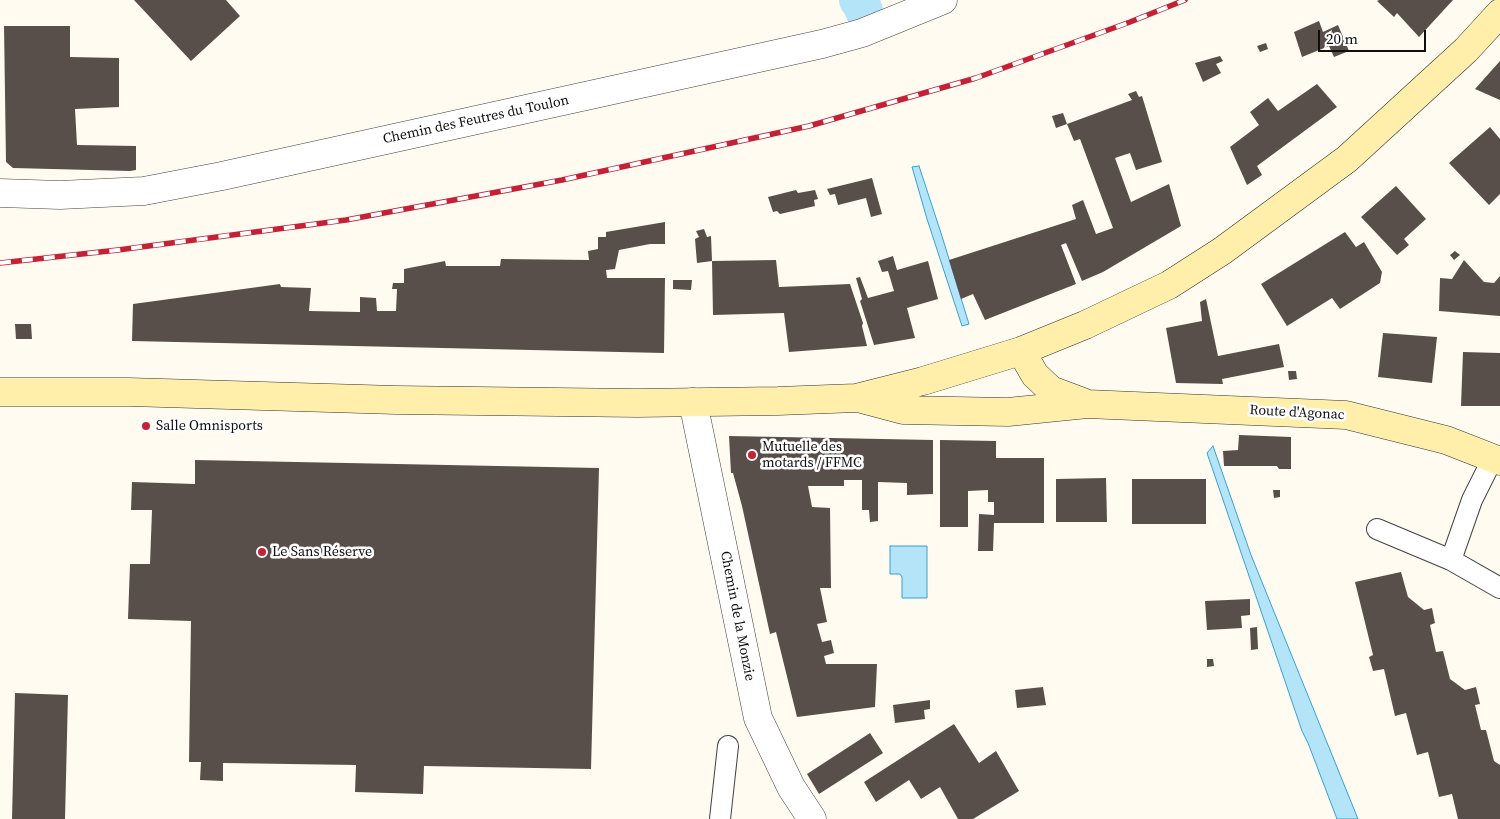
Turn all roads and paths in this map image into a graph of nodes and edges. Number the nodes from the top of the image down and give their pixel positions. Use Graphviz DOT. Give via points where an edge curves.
graph roads {
  1 [pos="943,0"];
  2 [pos="1500,13"];
  3 [pos="0,193"];
  4 [pos="1021,351"];
  5 [pos="0,392"];
  6 [pos="856,398"];
  7 [pos="693,402"];
  8 [pos="1087,404"];
  9 [pos="1498,456"];
  10 [pos="1377,529"];
  11 [pos="1451,560"];
  12 [pos="1500,588"];
  13 [pos="728,746"];
  14 [pos="720,819"];
  15 [pos="812,819"];
  1 -- 3 [label="street, Chemin des Feutres du Toulon" via="862,33 822,44 222,176 144,191 60,195"];
  2 -- 4 [label="main road" via="1466,50 1347,159 1222,251 1170,284 1085,325"];
  4 -- 6 [label="main road"];
  4 -- 8 [label="main road, Route d'Agonac" via="1035,375 1051,390"];
  5 -- 7 [label="main road"];
  6 -- 7 [label="main road"];
  6 -- 8 [label="main road, Route d'Agonac" via="903,410 1008,412"];
  7 -- 15 [label="street, Chemin de la Monzie" via="758,718 791,786"];
  8 -- 9 [label="main road, Route d'Agonac" via="1346,415"];
  9 -- 11 [label="lane" via="1472,500"];
  10 -- 11 [label="lane"];
  11 -- 12 [label="lane"];
  13 -- 14 [label="lane"];
}
